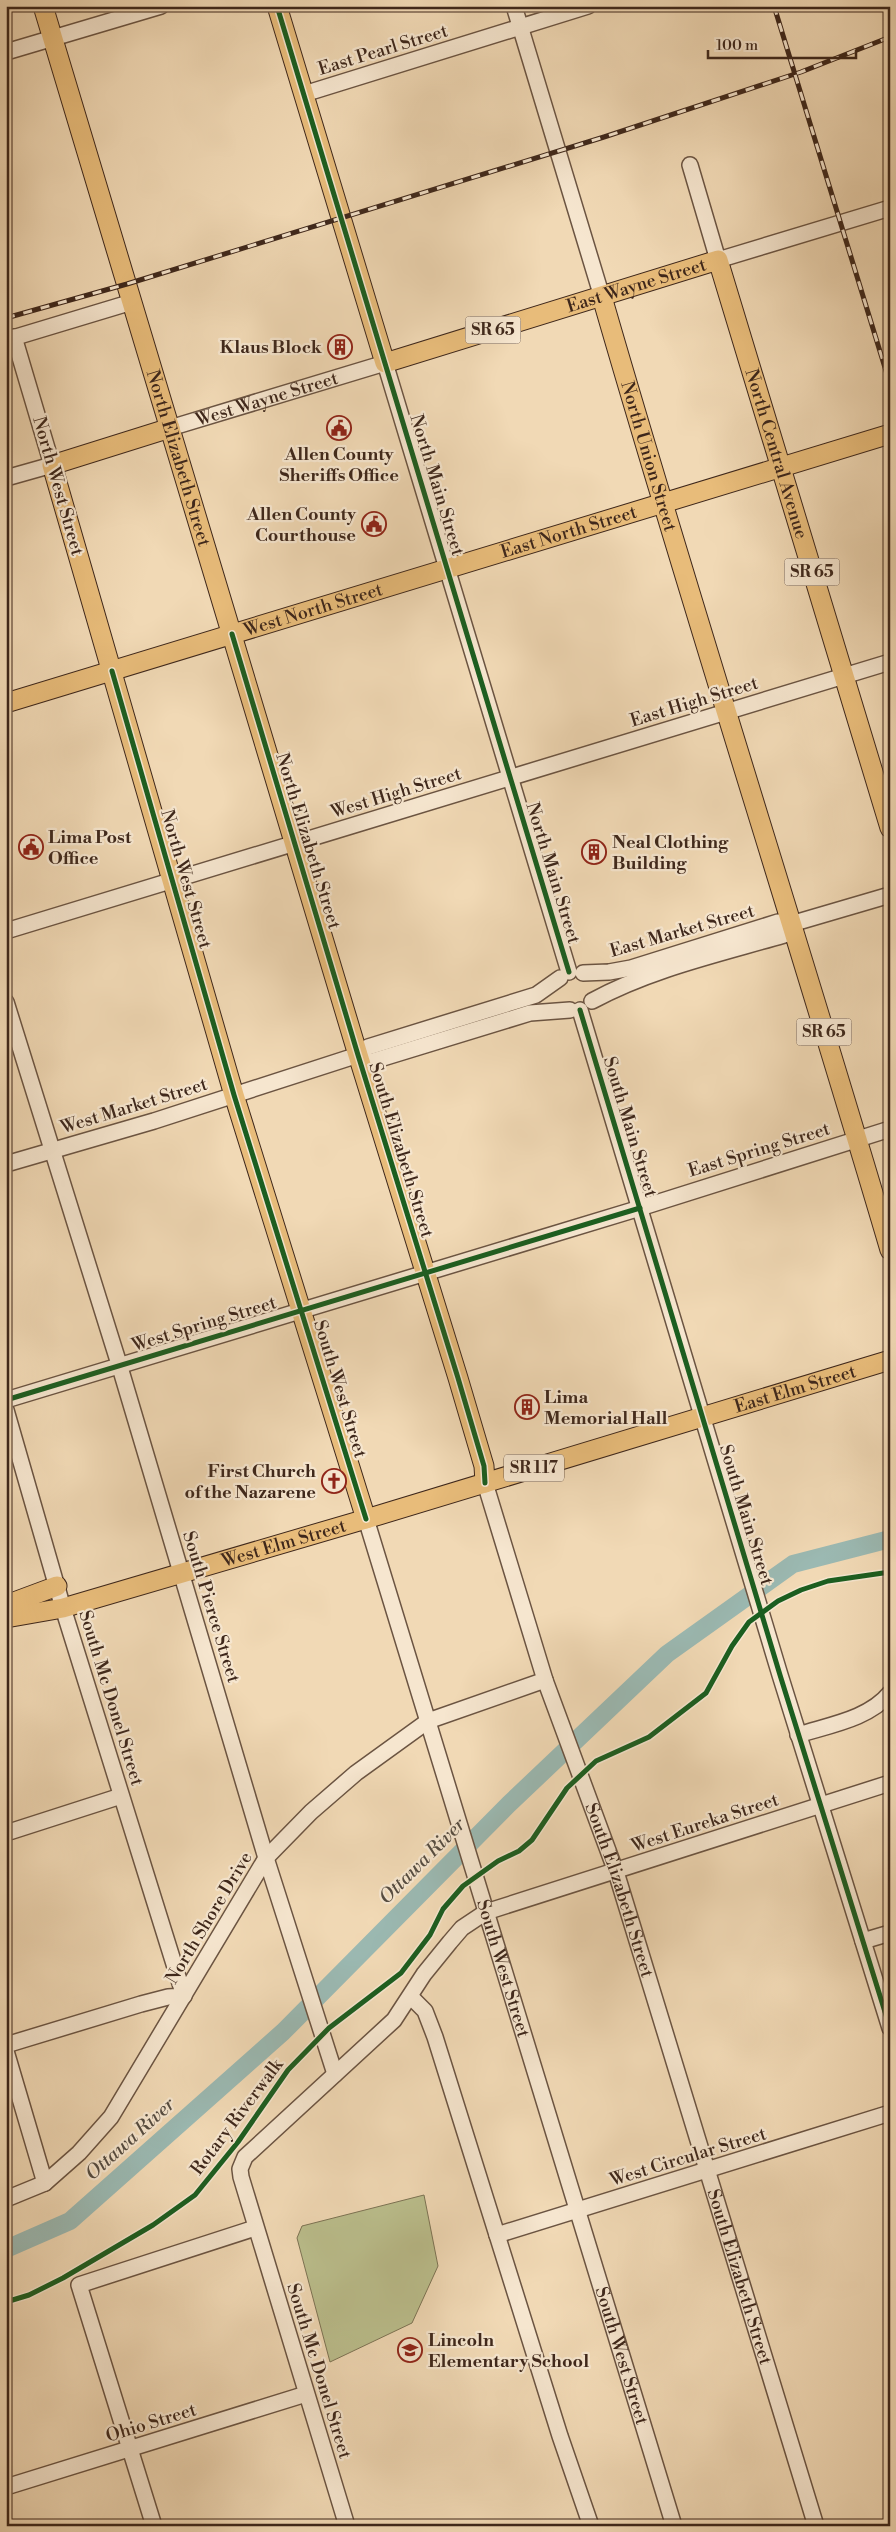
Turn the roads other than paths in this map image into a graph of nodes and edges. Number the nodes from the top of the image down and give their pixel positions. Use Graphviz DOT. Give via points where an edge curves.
graph roads {
  1 [pos="43,6"];
  2 [pos="161,6"];
  3 [pos="277,6"];
  4 [pos="514,6"];
  5 [pos="588,6"];
  6 [pos="520,27"];
  7 [pos="53,38"];
  8 [pos="6,52"];
  9 [pos="304,94"];
  10 [pos="690,165"];
  11 [pos="890,208"];
  12 [pos="718,260"];
  13 [pos="602,297"];
  14 [pos="132,302"];
  15 [pos="10,338"];
  16 [pos="385,363"];
  17 [pos="170,428"];
  18 [pos="890,434"];
  19 [pos="52,464"];
  20 [pos="780,468"];
  21 [pos="6,478"];
  22 [pos="662,504"];
  23 [pos="448,568"];
  24 [pos="232,634"];
  25 [pos="890,662"];
  26 [pos="112,671"];
  27 [pos="844,676"];
  28 [pos="6,703"];
  29 [pos="726,712"];
  30 [pos="509,777"];
  31 [pos="890,828"];
  32 [pos="294,843"];
  33 [pos="172,880"];
  34 [pos="890,895"];
  35 [pos="789,916"];
  36 [pos="6,931"];
  37 [pos="571,974"];
  38 [pos="6,1002"];
  39 [pos="581,1007"];
  40 [pos="358,1055"];
  41 [pos="234,1095"];
  42 [pos="890,1129"];
  43 [pos="857,1139"];
  44 [pos="52,1150"];
  45 [pos="6,1164"];
  46 [pos="640,1208"];
  47 [pos="890,1250"];
  48 [pos="424,1273"];
  49 [pos="301,1310"];
  50 [pos="890,1360"];
  51 [pos="119,1364"];
  52 [pos="6,1400"];
  53 [pos="6,1410"];
  54 [pos="702,1417"];
  55 [pos="485,1483"];
  56 [pos="366,1519"];
  57 [pos="182,1573"];
  58 [pos="57,1586"];
  59 [pos="6,1605"];
  60 [pos="63,1608"];
  61 [pos="6,1618"];
  62 [pos="545,1680"];
  63 [pos="890,1693"];
  64 [pos="428,1721"];
  65 [pos="798,1735"];
  66 [pos="890,1783"];
  67 [pos="121,1796"];
  68 [pos="820,1806"];
  69 [pos="6,1832"];
  70 [pos="266,1858"];
  71 [pos="616,1872"];
  72 [pos="486,1912"];
  73 [pos="890,1933"];
  74 [pos="863,1941"];
  75 [pos="184,1996"];
  76 [pos="411,1997"];
  77 [pos="890,2028"];
  78 [pos="6,2045"];
  79 [pos="6,2051"];
  80 [pos="334,2074"];
  81 [pos="890,2113"];
  82 [pos="709,2170"];
  83 [pos="45,2183"];
  84 [pos="6,2199"];
  85 [pos="578,2210"];
  86 [pos="255,2228"];
  87 [pos="497,2235"];
  88 [pos="306,2394"];
  89 [pos="130,2449"];
  90 [pos="6,2487"];
  91 [pos="154,2526"];
  92 [pos="347,2526"];
  93 [pos="591,2526"];
  94 [pos="674,2526"];
  95 [pos="816,2526"];
  1 -- 7 [label="main road, North Elizabeth Street"];
  2 -- 7 [label="street"];
  3 -- 9 [label="main road, North Main Street"];
  4 -- 6 [label="street, North Union Street"];
  5 -- 6 [label="street, East Pearl Street"];
  6 -- 9 [label="street, East Pearl Street"];
  6 -- 13 [label="street, North Union Street"];
  7 -- 8 [label="street"];
  7 -- 14 [label="main road, North Elizabeth Street"];
  9 -- 16 [label="main road, North Main Street"];
  10 -- 12 [label="street, North Central Avenue"];
  11 -- 12 [label="street, East Wayne Street"];
  12 -- 13 [label="main road, East Wayne Street / SR 65"];
  12 -- 20 [label="main road, North Central Avenue / SR 65"];
  13 -- 16 [label="main road, East Wayne Street / SR 65"];
  13 -- 22 [label="main road, North Union Street / SR 65"];
  14 -- 15 [label="street"];
  14 -- 17 [label="main road, North Elizabeth Street"];
  15 -- 19 [label="street, North West Street"];
  16 -- 17 [label="street, West Wayne Street"];
  16 -- 23 [label="street, North Main Street"];
  17 -- 19 [label="main road, West Wayne Street"];
  17 -- 24 [label="main road, North Elizabeth Street"];
  18 -- 20 [label="main road, East North Street"];
  19 -- 21 [label="street, West Wayne Street"];
  19 -- 26 [label="main road, North West Street"];
  20 -- 22 [label="main road, East North Street"];
  20 -- 27 [label="main road, North Central Avenue / SR 65"];
  22 -- 23 [label="main road, East North Street"];
  22 -- 29 [label="main road, North Union Street / SR 65"];
  23 -- 24 [label="main road, West North Street"];
  23 -- 30 [label="street, North Main Street"];
  24 -- 26 [label="main road, West North Street"];
  24 -- 32 [label="main road, North Elizabeth Street"];
  25 -- 27 [label="street, East High Street"];
  26 -- 28 [label="main road, West North Street"];
  26 -- 33 [label="main road, North West Street"];
  27 -- 29 [label="street, East High Street"];
  27 -- 31 [label="main road, North Central Avenue / SR 65"];
  29 -- 30 [label="street, East High Street"];
  29 -- 35 [label="main road, North Union Street / SR 65"];
  30 -- 32 [label="street, West High Street"];
  30 -- 37 [label="street, North Main Street"];
  32 -- 33 [label="street, West High Street"];
  32 -- 40 [label="main road, North Elizabeth Street"];
  33 -- 36 [label="street, West High Street"];
  33 -- 41 [label="main road, North West Street"];
  34 -- 35 [label="street, East Market Street"];
  35 -- 37 [label="street, East Market Street" via="631,968"];
  35 -- 39 [label="street, East Market Street" via="784,935 649,976 621,986"];
  35 -- 43 [label="main road, SR 65"];
  37 -- 39 [label="street" via="593,982 595,988"];
  37 -- 39 [label="street" via="556,990 556,997 560,1003"];
  37 -- 40 [label="street, West Market Street" via="536,995 368,1047"];
  38 -- 44 [label="street, South Pierce Street"];
  39 -- 40 [label="street, West Market Street" via="530,1013 370,1062"];
  39 -- 46 [label="street, South Main Street"];
  40 -- 41 [label="street, West Market Street"];
  40 -- 48 [label="main road, South Elizabeth Street"];
  41 -- 44 [label="street, West Market Street"];
  41 -- 49 [label="main road, South West Street"];
  42 -- 43 [label="street, East Spring Street"];
  43 -- 46 [label="street, East Spring Street"];
  43 -- 47 [label="main road, SR 65"];
  44 -- 45 [label="street, West Market Street"];
  44 -- 51 [label="street, South Pierce Street"];
  46 -- 48 [label="street, West Spring Street"];
  46 -- 54 [label="street, South Main Street"];
  48 -- 49 [label="street, West Spring Street"];
  48 -- 55 [label="main road, South Elizabeth Street" via="484,1466"];
  49 -- 51 [label="street, West Spring Street"];
  49 -- 56 [label="main road, South West Street"];
  50 -- 54 [label="main road, East Elm Street / SR 117"];
  51 -- 52 [label="street, West Spring Street"];
  51 -- 57 [label="street, South Pierce Street"];
  53 -- 58 [label="street, South Mc Donel Street"];
  54 -- 55 [label="main road, West Elm Street / SR 117"];
  54 -- 65 [label="street, South Main Street"];
  55 -- 56 [label="main road, West Elm Street / SR 117"];
  55 -- 62 [label="street, South Elizabeth Street"];
  56 -- 57 [label="main road, West Elm Street / SR 117"];
  56 -- 64 [label="street, South West Street"];
  57 -- 60 [label="main road, West Elm Street / SR 117"];
  57 -- 70 [label="street, South Pierce Street"];
  58 -- 59 [label="main road"];
  58 -- 60 [label="street, South Mc Donel Street"];
  60 -- 61 [label="main road, West Elm Street / SR 117"];
  60 -- 67 [label="street, South Mc Donel Street"];
  62 -- 64 [label="street, North Shore Drive"];
  62 -- 71 [label="street, South Elizabeth Street"];
  63 -- 65 [label="street" via="868,1712"];
  64 -- 70 [label="street, North Shore Drive" via="336,1789"];
  64 -- 72 [label="street, South West Street"];
  65 -- 68 [label="street, South Main Street"];
  66 -- 68 [label="street, West Eureka Street"];
  67 -- 69 [label="street"];
  67 -- 75 [label="street, South Mc Donel Street"];
  68 -- 71 [label="street, West Eureka Street"];
  68 -- 74 [label="street, South Main Street"];
  70 -- 75 [label="street, North Shore Drive"];
  70 -- 80 [label="street, South Pierce Street"];
  71 -- 72 [label="street, West Eureka Street"];
  71 -- 82 [label="street, South Elizabeth Street"];
  72 -- 76 [label="street, West Eureka Street" via="462,1928 424,1974"];
  72 -- 85 [label="street, South West Street"];
  73 -- 74 [label="street"];
  74 -- 77 [label="street, South Main Street"];
  75 -- 78 [label="street" via="141,2004"];
  75 -- 83 [label="street, North Shore Drive" via="111,2117 79,2153"];
  76 -- 80 [label="street, West Eureka Street" via="394,2020"];
  76 -- 87 [label="street" via="425,2011 435,2038"];
  79 -- 83 [label="street"];
  80 -- 86 [label="street, South Mc Donel Street" via="259,2141 241,2163 241,2176"];
  81 -- 82 [label="street, West Circular Street"];
  82 -- 85 [label="street, West Circular Street"];
  82 -- 95 [label="street, South Elizabeth Street"];
  83 -- 84 [label="street, North Shore Drive"];
  85 -- 87 [label="street, West Circular Street"];
  85 -- 94 [label="street, South West Street"];
  86 -- 88 [label="street, South Mc Donel Street"];
  86 -- 89 [label="street" via="79,2285"];
  87 -- 93 [label="street"];
  88 -- 89 [label="street, Ohio Street"];
  88 -- 92 [label="street, South Mc Donel Street"];
  89 -- 90 [label="street, Ohio Street"];
  89 -- 91 [label="street"];
}
